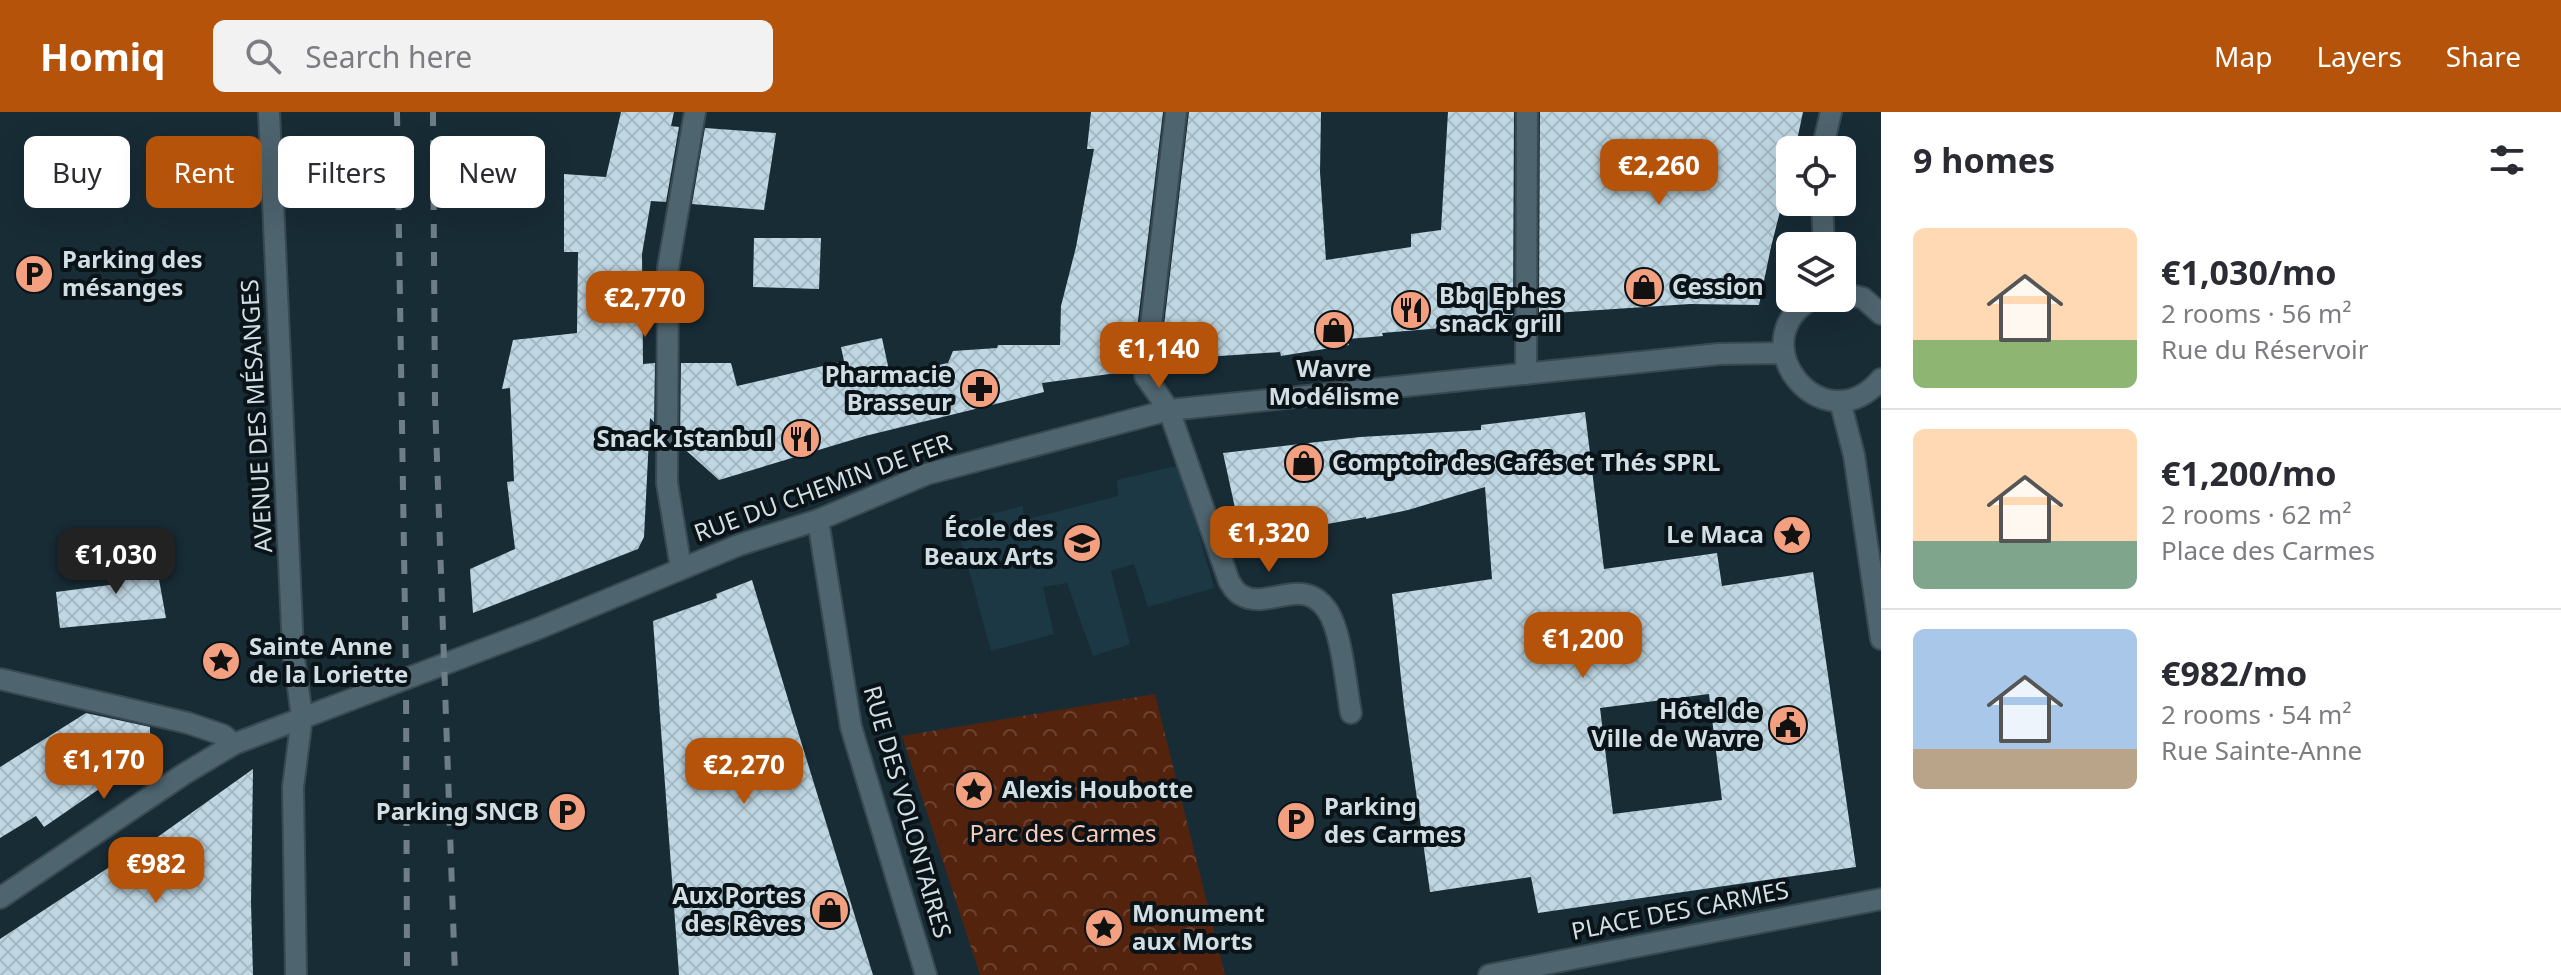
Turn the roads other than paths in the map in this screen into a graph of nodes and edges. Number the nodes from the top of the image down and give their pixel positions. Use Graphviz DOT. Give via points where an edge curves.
graph roads {
  1 [pos="269,112"];
  2 [pos="695,112"];
  3 [pos="1176,112"];
  4 [pos="1527,112"];
  5 [pos="1831,112"];
  6 [pos="1825,136"];
  7 [pos="1856,296"];
  8 [pos="1796,312"];
  9 [pos="1881,314"];
  10 [pos="1784,353"];
  11 [pos="1526,374"];
  12 [pos="1881,379"];
  13 [pos="1840,401"];
  14 [pos="1169,410"];
  15 [pos="818,520"];
  16 [pos="681,568"];
  17 [pos="1881,639"];
  18 [pos="0,679"];
  19 [pos="1351,713"];
  20 [pos="302,717"];
  21 [pos="234,744"];
  22 [pos="0,898"];
  23 [pos="1881,899"];
  24 [pos="296,975"];
  25 [pos="926,975"];
  26 [pos="1489,975"];
  1 -- 20 [label="street, AVENUE DES MÉSANGES" via="293,650"];
  2 -- 16 [label="street" via="668,268 667,483"];
  3 -- 14 [label="street" via="1145,376"];
  4 -- 11 [label="street"];
  5 -- 6 [label="street"];
  7 -- 9 [label="street"];
  8 -- 10 [label="street" via="1787,326"];
  10 -- 11 [label="street, RUE DU CHEMIN DE FER" via="1719,354"];
  10 -- 13 [label="street" via="1794,378 1807,391"];
  11 -- 14 [label="street, RUE DU CHEMIN DE FER"];
  12 -- 13 [label="street" via="1858,397"];
  13 -- 17 [label="street" via="1854,455"];
  14 -- 15 [label="street, RUE DU CHEMIN DE FER" via="927,474"];
  14 -- 19 [label="street" via="1229,581 1238,594 1251,599 1298,593 1315,597 1328,610 1336,627"];
  15 -- 16 [label="street, RUE DU CHEMIN DE FER"];
  15 -- 25 [label="street, RUE DES VOLONTAIRES" via="851,727"];
  16 -- 20 [label="street, RUE DU CHEMIN DE FER" via="537,629"];
  18 -- 21 [label="street" via="188,723"];
  20 -- 21 [label="street, RUE DU CHEMIN DE FER"];
  20 -- 24 [label="street, AVENUE DES MÉSANGES" via="293,787"];
  21 -- 22 [label="street, RUE DU CHEMIN DE FER"];
  23 -- 26 [label="street, PLACE DES CARMES"];
}
